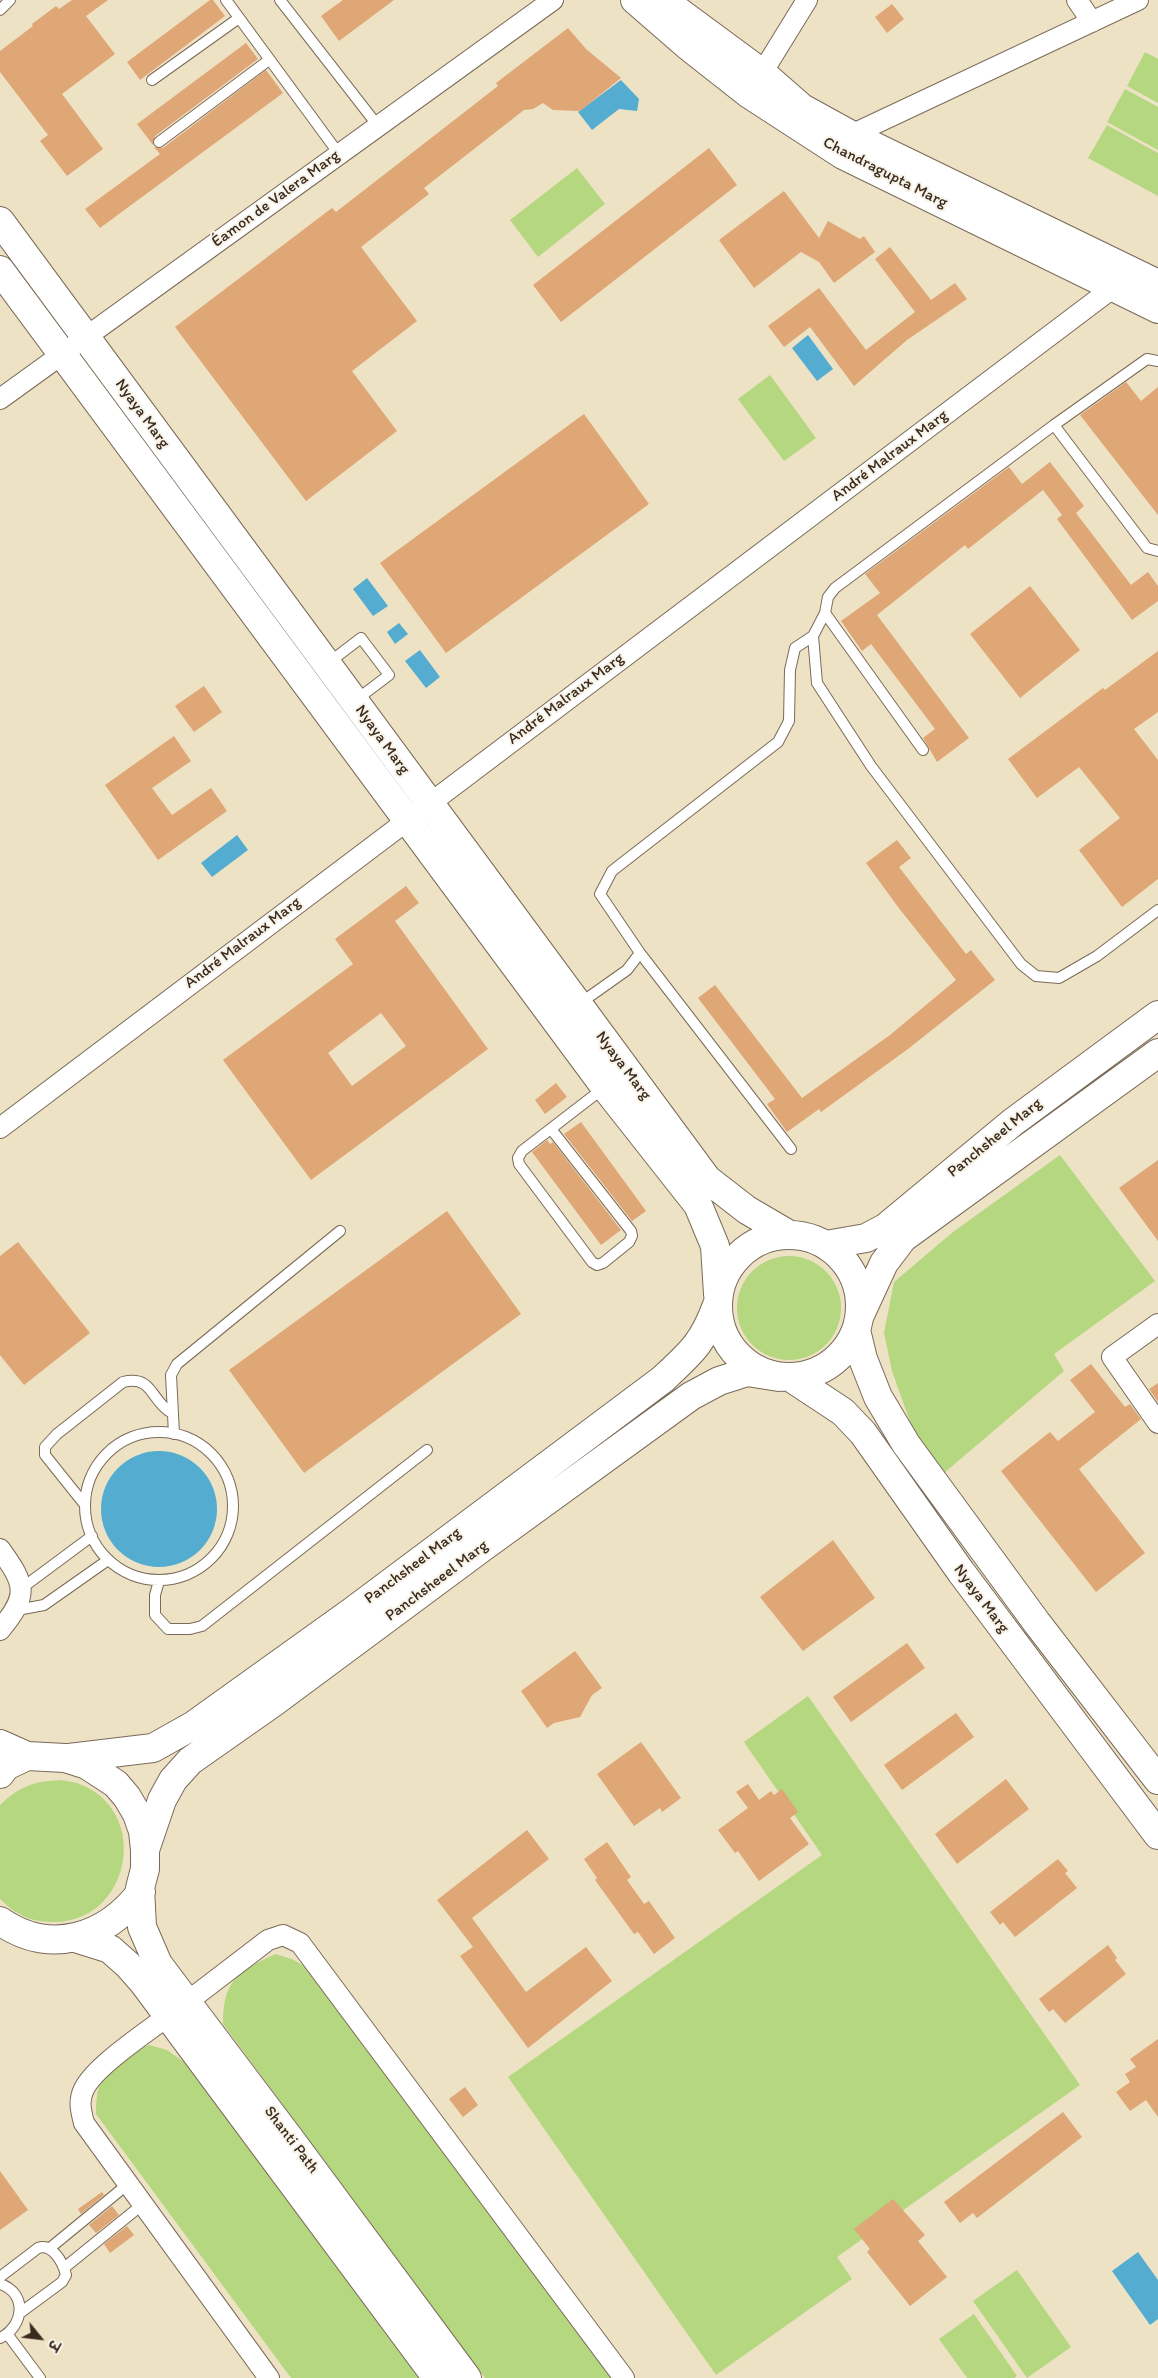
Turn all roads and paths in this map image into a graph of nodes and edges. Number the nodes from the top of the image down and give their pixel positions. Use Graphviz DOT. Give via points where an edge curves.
graph roads {
  1 [pos="10,0"];
  2 [pos="226,0"];
  3 [pos="280,0"];
  4 [pos="554,0"];
  5 [pos="636,0"];
  6 [pos="662,0"];
  7 [pos="807,0"];
  8 [pos="1077,0"];
  9 [pos="1138,0"];
  10 [pos="0,10"];
  11 [pos="240,18"];
  12 [pos="1092,22"];
  13 [pos="269,60"];
  14 [pos="762,73"];
  15 [pos="152,80"];
  16 [pos="378,126"];
  17 [pos="851,135"];
  18 [pos="159,142"];
  19 [pos="339,154"];
  20 [pos="0,221"];
  21 [pos="0,270"];
  22 [pos="1135,281"];
  23 [pos="1158,309"];
  24 [pos="84,337"];
  25 [pos="61,354"];
  26 [pos="1158,361"];
  27 [pos="0,399"];
  28 [pos="1054,425"];
  29 [pos="1158,551"];
  30 [pos="825,613"];
  31 [pos="812,636"];
  32 [pos="326,665"];
  33 [pos="354,702"];
  34 [pos="923,750"];
  35 [pos="429,803"];
  36 [pos="407,819"];
  37 [pos="1158,910"];
  38 [pos="640,954"];
  39 [pos="578,1005"];
  40 [pos="1158,1015"];
  41 [pos="1158,1053"];
  42 [pos="605,1087"];
  43 [pos="0,1128"];
  44 [pos="551,1129"];
  45 [pos="791,1149"];
  46 [pos="340,1231"];
  47 [pos="788,1234"];
  48 [pos="826,1245"];
  49 [pos="718,1299"];
  50 [pos="858,1324"];
  51 [pos="1158,1324"];
  52 [pos="785,1377"];
  53 [pos="172,1413"];
  54 [pos="1158,1423"];
  55 [pos="174,1434"];
  56 [pos="427,1450"];
  57 [pos="85,1505"];
  58 [pos="92,1536"];
  59 [pos="0,1549"];
  60 [pos="108,1560"];
  61 [pos="160,1581"];
  62 [pos="22,1588"];
  63 [pos="17,1610"];
  64 [pos="0,1630"];
  65 [pos="0,1744"];
  66 [pos="26,1756"];
  67 [pos="65,1758"];
  68 [pos="0,1774"];
  69 [pos="1158,1780"];
  70 [pos="1156,1827"];
  71 [pos="146,1850"];
  72 [pos="141,1892"];
  73 [pos="7,1929"];
  74 [pos="75,1938"];
  75 [pos="178,2008"];
  76 [pos="128,2184"];
  77 [pos="143,2204"];
  78 [pos="50,2248"];
  79 [pos="64,2268"];
  80 [pos="0,2277"];
  81 [pos="0,2284"];
  82 [pos="20,2313"];
  83 [pos="4,2336"];
  84 [pos="40,2378"];
  85 [pos="269,2378"];
  86 [pos="437,2378"];
  87 [pos="467,2378"];
  88 [pos="624,2378"];
  1 -- 10 [label="lane"];
  2 -- 11 [label="lane"];
  3 -- 16 [label="lane"];
  4 -- 16 [label="street, Éamon de Valera Marg"];
  5 -- 22 [label="main road, Chandragupta Marg" via="749,94 843,156"];
  6 -- 14 [label="main road, Chandragupta Marg"];
  7 -- 14 [label="street"];
  8 -- 12 [label="street"];
  9 -- 12 [label="street"];
  11 -- 13 [label="lane"];
  11 -- 15 [label="lane"];
  12 -- 17 [label="street"];
  13 -- 18 [label="lane"];
  13 -- 19 [label="lane"];
  14 -- 17 [label="main road, Chandragupta Marg" via="802,108"];
  16 -- 19 [label="street, Éamon de Valera Marg"];
  17 -- 22 [label="main road, Chandragupta Marg"];
  19 -- 24 [label="street, Éamon de Valera Marg"];
  20 -- 24 [label="main road, Nyaya Marg"];
  21 -- 25 [label="main road, Nyaya Marg"];
  22 -- 23 [label="main road, Chandragupta Marg"];
  22 -- 35 [label="street, André Malraux Marg"];
  24 -- 25 [label="street, Éamon de Valera Marg"];
  24 -- 32 [label="main road, Nyaya Marg"];
  25 -- 27 [label="street, Éamon de Valera Marg"];
  25 -- 36 [label="main road, Nyaya Marg"];
  26 -- 28 [label="lane" via="1147,359"];
  28 -- 29 [label="lane" via="1147,548"];
  28 -- 30 [label="lane" via="835,588 828,597"];
  30 -- 31 [label="lane"];
  30 -- 34 [label="lane"];
  31 -- 37 [label="lane" via="817,683 871,766 1021,964 1036,976 1059,978 1097,956"];
  31 -- 38 [label="lane" via="795,648 790,670 789,721 778,742 612,871 600,894"];
  32 -- 33 [label="main road, Nyaya Marg"];
  32 -- 33 [label="lane" via="361,638 389,674"];
  33 -- 35 [label="main road, Nyaya Marg"];
  35 -- 36 [label="street, André Malraux Marg"];
  35 -- 39 [label="main road, Nyaya Marg"];
  36 -- 42 [label="main road, Nyaya Marg"];
  36 -- 43 [label="street, André Malraux Marg"];
  38 -- 39 [label="lane" via="627,970"];
  38 -- 45 [label="lane"];
  39 -- 47 [label="main road, Nyaya Marg" via="707,1179 747,1210"];
  40 -- 48 [label="main road, Panchsheel Marg" via="1012,1122 885,1228 866,1238"];
  41 -- 50 [label="main road, Panchsheel Marg" via="904,1238 884,1263"];
  42 -- 44 [label="lane"];
  42 -- 49 [label="main road, Nyaya Marg" via="698,1205 716,1246"];
  44 -- 44 [label="lane" via="522,1151 519,1164 592,1262 603,1264 632,1236"];
  46 -- 53 [label="lane" via="177,1364 171,1375"];
  47 -- 48 [label="main road" via="808,1237"];
  47 -- 49 [label="main road" via="764,1239 742,1251 727,1270"];
  48 -- 50 [label="main road" via="847,1264 858,1290"];
  49 -- 52 [label="main road" via="720,1326 728,1345 759,1371"];
  49 -- 67 [label="main road, Panchsheel Marg" via="709,1327 697,1348 663,1379 353,1611 194,1725 153,1748"];
  50 -- 52 [label="main road" via="846,1349 830,1364 811,1374"];
  50 -- 69 [label="main road, Nyaya Marg" via="863,1360 878,1397 906,1444 1037,1623"];
  51 -- 54 [label="street" via="1112,1358"];
  52 -- 70 [label="main road, Nyaya Marg" via="843,1412 863,1433 961,1572"];
  52 -- 71 [label="main road, Panchsheeel Marg" via="747,1372 719,1381 691,1396 190,1761 173,1780 162,1800"];
  53 -- 55 [label="lane"];
  53 -- 57 [label="lane" via="165,1410 146,1384 135,1380 123,1382 57,1434 45,1447 45,1455"];
  55 -- 57 [label="lane" via="141,1434 118,1445 96,1468 89,1482"];
  55 -- 61 [label="lane" via="191,1439 212,1453 226,1474 234,1498 232,1524 221,1548 204,1566 183,1577"];
  56 -- 61 [label="lane" via="202,1626 168,1629 155,1615 155,1595"];
  57 -- 58 [label="lane"];
  58 -- 60 [label="lane" via="98,1550"];
  58 -- 62 [label="lane"];
  59 -- 62 [label="street" via="15,1569"];
  60 -- 61 [label="lane" via="136,1578"];
  60 -- 63 [label="lane" via="44,1605"];
  62 -- 63 [label="street"];
  63 -- 64 [label="street"];
  65 -- 66 [label="main road"];
  66 -- 67 [label="main road"];
  66 -- 68 [label="main road" via="6,1766"];
  67 -- 71 [label="main road" via="87,1765 116,1784 136,1814"];
  71 -- 72 [label="main road, Shanti Path"];
  72 -- 74 [label="main road" via="112,1922"];
  72 -- 75 [label="main road, Shanti Path" via="142,1927"];
  73 -- 74 [label="main road" via="53,1939"];
  74 -- 75 [label="main road, Shanti Path" via="110,1948"];
  75 -- 76 [label="street" via="96,2072 84,2089 79,2107 84,2123"];
  75 -- 86 [label="main road, Shanti Path"];
  75 -- 87 [label="main road, Shanti Path"];
  75 -- 88 [label="street" via="268,1940 283,1935 300,1943"];
  76 -- 77 [label="street"];
  76 -- 78 [label="lane"];
  77 -- 79 [label="lane"];
  77 -- 85 [label="street"];
  78 -- 79 [label="lane"];
  78 -- 80 [label="lane" via="38,2248"];
  79 -- 82 [label="lane" via="66,2275 62,2282"];
  81 -- 82 [label="lane" via="12,2291 18,2300"];
  82 -- 83 [label="lane" via="15,2328"];
  83 -- 84 [label="lane"];
}
